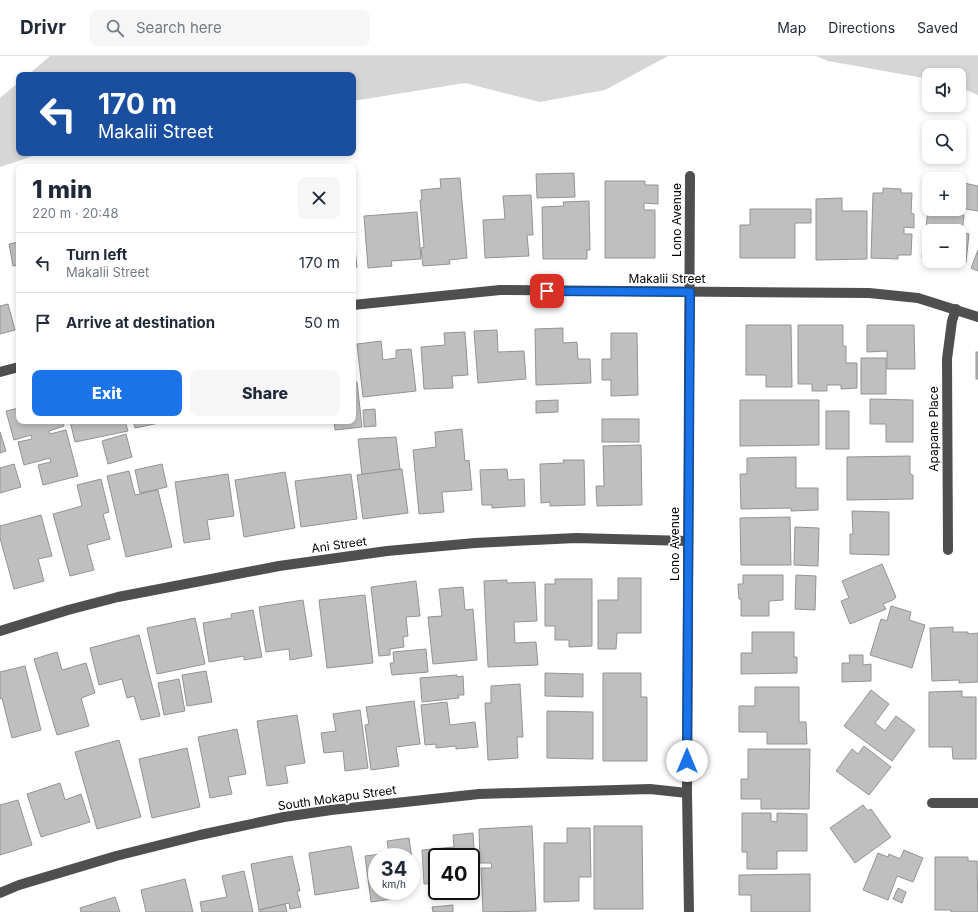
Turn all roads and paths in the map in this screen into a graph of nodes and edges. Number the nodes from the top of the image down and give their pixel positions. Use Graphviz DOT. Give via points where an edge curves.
graph roads {
  1 [pos="690,176"];
  2 [pos="690,292"];
  3 [pos="356,305"];
  4 [pos="956,310"];
  5 [pos="978,317"];
  6 [pos="16,368"];
  7 [pos="0,372"];
  8 [pos="688,542"];
  9 [pos="948,550"];
  10 [pos="0,630"];
  11 [pos="687,793"];
  12 [pos="932,803"];
  13 [pos="978,803"];
  14 [pos="0,893"];
  15 [pos="689,912"];
  1 -- 2 [label="street, Lono Avenue"];
  2 -- 3 [label="street, Makalii Street" via="500,290"];
  2 -- 4 [label="street, Makalii Street" via="869,293 918,298"];
  2 -- 8 [label="street, Lono Avenue"];
  4 -- 5 [label="street, Makalii Street"];
  4 -- 9 [label="street, Apapane Place" via="947,359"];
  6 -- 7 [label="street"];
  8 -- 10 [label="street, Ani Street" via="576,538 387,551 279,566 118,597"];
  8 -- 11 [label="street, Lono Avenue"];
  11 -- 14 [label="street, South Mokapu Street" via="650,789 479,794 331,810 200,835 116,856"];
  11 -- 15 [label="street, Lono Avenue"];
  12 -- 13 [label="street"];
}
